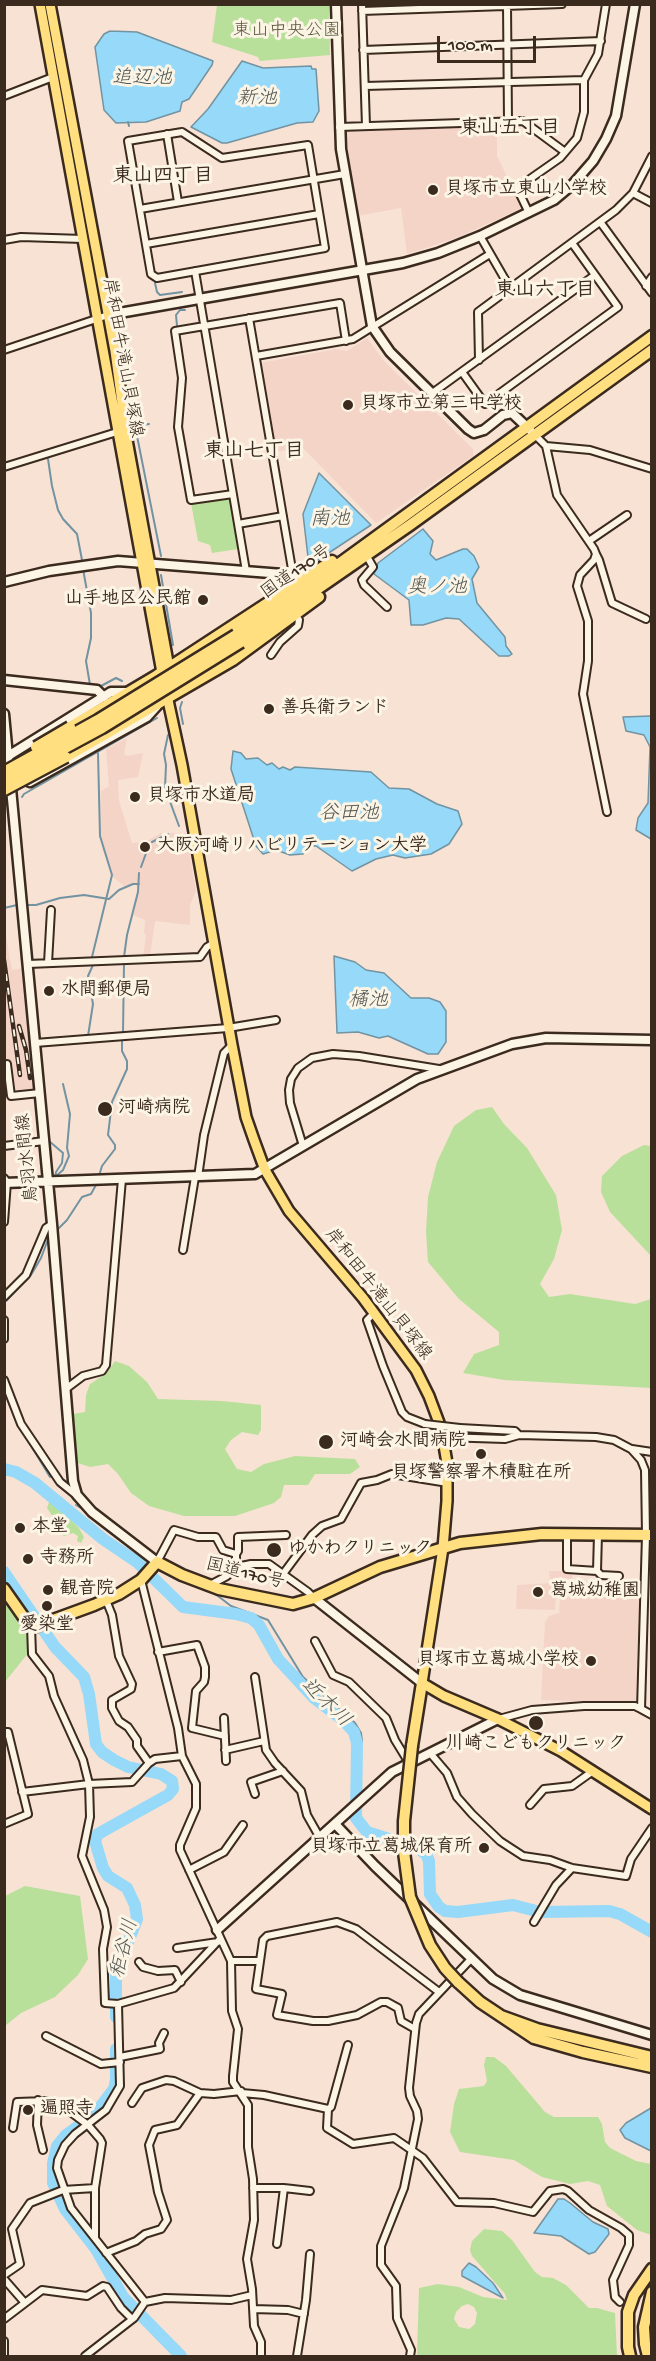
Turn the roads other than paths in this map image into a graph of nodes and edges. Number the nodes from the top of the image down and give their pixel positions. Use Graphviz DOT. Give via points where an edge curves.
graph roads {
  1 [pos="336,4"];
  2 [pos="562,4"];
  3 [pos="606,4"];
  4 [pos="634,4"];
  5 [pos="42,5"];
  6 [pos="507,5"];
  7 [pos="362,8"];
  8 [pos="601,41"];
  9 [pos="507,43"];
  10 [pos="363,50"];
  11 [pos="53,76"];
  12 [pos="584,80"];
  13 [pos="508,82"];
  14 [pos="365,86"];
  15 [pos="4,96"];
  16 [pos="508,122"];
  17 [pos="366,126"];
  18 [pos="339,127"];
  19 [pos="167,134"];
  20 [pos="565,152"];
  21 [pos="651,156"];
  22 [pos="345,174"];
  23 [pos="314,179"];
  24 [pos="633,193"];
  25 [pos="178,202"];
  26 [pos="651,203"];
  27 [pos="140,209"];
  28 [pos="529,213"];
  29 [pos="319,214"];
  30 [pos="601,223"];
  31 [pos="480,236"];
  32 [pos="83,239"];
  33 [pos="4,240"];
  34 [pos="572,243"];
  35 [pos="146,244"];
  36 [pos="490,254"];
  37 [pos="361,270"];
  38 [pos="195,272"];
  39 [pos="595,274"];
  40 [pos="651,278"];
  41 [pos="646,286"];
  42 [pos="510,288"];
  43 [pos="651,293"];
  44 [pos="200,298"];
  45 [pos="108,315"];
  46 [pos="97,318"];
  47 [pos="249,318"];
  48 [pos="204,326"];
  49 [pos="372,326"];
  50 [pos="651,336"];
  51 [pos="346,341"];
  52 [pos="4,350"];
  53 [pos="651,350"];
  54 [pos="256,356"];
  55 [pos="651,357"];
  56 [pos="479,360"];
  57 [pos="462,372"];
  58 [pos="600,387"];
  59 [pos="431,394"];
  60 [pos="526,426"];
  61 [pos="117,432"];
  62 [pos="535,435"];
  63 [pos="546,446"];
  64 [pos="4,467"];
  65 [pos="651,469"];
  66 [pos="233,494"];
  67 [pos="627,515"];
  68 [pos="283,516"];
  69 [pos="238,524"];
  70 [pos="410,525"];
  71 [pos="589,541"];
  72 [pos="357,551"];
  73 [pos="596,554"];
  74 [pos="369,560"];
  75 [pos="146,562"];
  76 [pos="246,571"];
  77 [pos="293,574"];
  78 [pos="308,576"];
  79 [pos="4,582"];
  80 [pos="387,608"];
  81 [pos="295,614"];
  82 [pos="646,619"];
  83 [pos="238,638"];
  84 [pos="271,655"];
  85 [pos="166,670"];
  86 [pos="4,680"];
  87 [pos="129,692"];
  88 [pos="104,697"];
  89 [pos="170,698"];
  90 [pos="157,706"];
  91 [pos="4,714"];
  92 [pos="6,760"];
  93 [pos="4,772"];
  94 [pos="4,782"];
  95 [pos="8,791"];
  96 [pos="607,812"];
  97 [pos="51,910"];
  98 [pos="214,943"];
  99 [pos="48,963"];
  100 [pos="28,964"];
  101 [pos="276,1020"];
  102 [pos="228,1028"];
  103 [pos="651,1040"];
  104 [pos="35,1043"];
  105 [pos="232,1045"];
  106 [pos="4,1065"];
  107 [pos="445,1070"];
  108 [pos="40,1094"];
  109 [pos="44,1141"];
  110 [pos="4,1146"];
  111 [pos="303,1146"];
  112 [pos="265,1170"];
  113 [pos="196,1177"];
  114 [pos="122,1179"];
  115 [pos="48,1180"];
  116 [pos="6,1181"];
  117 [pos="4,1222"];
  118 [pos="52,1224"];
  119 [pos="183,1250"];
  120 [pos="4,1297"];
  121 [pos="374,1313"];
  122 [pos="4,1320"];
  123 [pos="4,1339"];
  124 [pos="4,1380"];
  125 [pos="67,1388"];
  126 [pos="519,1435"];
  127 [pos="443,1437"];
  128 [pos="631,1449"];
  129 [pos="651,1452"];
  130 [pos="448,1483"];
  131 [pos="77,1495"];
  132 [pos="567,1534"];
  133 [pos="598,1534"];
  134 [pos="286,1535"];
  135 [pos="649,1535"];
  136 [pos="443,1548"];
  137 [pos="236,1554"];
  138 [pos="155,1564"];
  139 [pos="236,1567"];
  140 [pos="597,1571"];
  141 [pos="283,1574"];
  142 [pos="619,1576"];
  143 [pos="142,1579"];
  144 [pos="210,1586"];
  145 [pos="4,1589"];
  146 [pos="314,1599"];
  147 [pos="106,1600"];
  148 [pos="32,1626"];
  149 [pos="643,1640"];
  150 [pos="651,1640"];
  151 [pos="315,1641"];
  152 [pos="158,1652"];
  153 [pos="642,1663"];
  154 [pos="651,1664"];
  155 [pos="255,1677"];
  156 [pos="422,1683"];
  157 [pos="641,1709"];
  158 [pos="651,1716"];
  159 [pos="224,1718"];
  160 [pos="498,1719"];
  161 [pos="4,1732"];
  162 [pos="225,1736"];
  163 [pos="264,1741"];
  164 [pos="225,1750"];
  165 [pos="430,1753"];
  166 [pos="182,1756"];
  167 [pos="226,1761"];
  168 [pos="149,1763"];
  169 [pos="410,1764"];
  170 [pos="283,1771"];
  171 [pos="593,1771"];
  172 [pos="89,1784"];
  173 [pos="22,1792"];
  174 [pos="255,1794"];
  175 [pos="530,1805"];
  176 [pos="651,1809"];
  177 [pos="4,1824"];
  178 [pos="243,1824"];
  179 [pos="336,1824"];
  180 [pos="651,1828"];
  181 [pos="320,1838"];
  182 [pos="572,1868"];
  183 [pos="189,1870"];
  184 [pos="534,1922"];
  185 [pos="217,1930"];
  186 [pos="219,1940"];
  187 [pos="177,1948"];
  188 [pos="471,1959"];
  189 [pos="231,1961"];
  190 [pos="261,1961"];
  191 [pos="139,1962"];
  192 [pos="181,1982"];
  193 [pos="439,1992"];
  194 [pos="118,2004"];
  195 [pos="501,2016"];
  196 [pos="415,2029"];
  197 [pos="164,2033"];
  198 [pos="651,2035"];
  199 [pos="46,2036"];
  200 [pos="348,2044"];
  201 [pos="651,2057"];
  202 [pos="120,2059"];
  203 [pos="651,2067"];
  204 [pos="242,2092"];
  205 [pos="200,2093"];
  206 [pos="38,2100"];
  207 [pos="132,2103"];
  208 [pos="328,2109"];
  209 [pos="87,2125"];
  210 [pos="13,2128"];
  211 [pos="43,2150"];
  212 [pos="413,2150"];
  213 [pos="95,2188"];
  214 [pos="253,2188"];
  215 [pos="284,2188"];
  216 [pos="63,2190"];
  217 [pos="310,2191"];
  218 [pos="95,2238"];
  219 [pos="277,2244"];
  220 [pos="106,2253"];
  221 [pos="310,2254"];
  222 [pos="651,2269"];
  223 [pos="4,2277"];
  224 [pos="651,2292"];
  225 [pos="252,2295"];
  226 [pos="651,2301"];
  227 [pos="145,2302"];
  228 [pos="620,2302"];
  229 [pos="25,2304"];
  230 [pos="253,2309"];
  231 [pos="304,2314"];
  232 [pos="133,2318"];
  233 [pos="4,2319"];
  234 [pos="627,2325"];
  235 [pos="651,2331"];
  236 [pos="4,2341"];
  237 [pos="4,2356"];
  238 [pos="84,2356"];
  239 [pos="261,2356"];
  240 [pos="297,2356"];
  241 [pos="410,2356"];
  242 [pos="625,2356"];
  243 [pos="630,2356"];
  244 [pos="648,2356"];
  1 -- 18 [label="street"];
  2 -- 6 [label="street"];
  3 -- 8 [label="street"];
  4 -- 28 [label="street" via="616,116 606,139 573,184"];
  5 -- 11 [label="main road, 岸和田牛滝山貝塚線"];
  5 -- 45 [label="main road, 岸和田牛滝山貝塚線"];
  6 -- 7 [label="street"];
  6 -- 9 [label="street"];
  7 -- 10 [label="street"];
  8 -- 9 [label="street"];
  8 -- 12 [label="street"];
  9 -- 10 [label="street"];
  9 -- 13 [label="street"];
  10 -- 14 [label="street"];
  11 -- 15 [label="street"];
  11 -- 32 [label="main road, 岸和田牛滝山貝塚線"];
  12 -- 13 [label="street"];
  12 -- 20 [label="street" via="581,124"];
  13 -- 14 [label="street"];
  13 -- 16 [label="street"];
  14 -- 17 [label="street"];
  16 -- 17 [label="street"];
  16 -- 20 [label="street" via="523,121"];
  17 -- 18 [label="street"];
  18 -- 22 [label="street"];
  19 -- 23 [label="street" via="182,132 222,159 308,145"];
  19 -- 25 [label="street"];
  19 -- 27 [label="street" via="128,141"];
  20 -- 28 [label="street" via="545,171 517,188"];
  21 -- 24 [label="street"];
  22 -- 23 [label="street"];
  22 -- 37 [label="street"];
  23 -- 25 [label="street"];
  23 -- 29 [label="street"];
  24 -- 26 [label="street"];
  24 -- 30 [label="street"];
  25 -- 27 [label="street"];
  27 -- 35 [label="street"];
  28 -- 31 [label="street"];
  29 -- 35 [label="street"];
  29 -- 38 [label="street" via="325,248"];
  30 -- 34 [label="street"];
  30 -- 41 [label="street"];
  31 -- 36 [label="street"];
  31 -- 37 [label="street" via="403,263"];
  32 -- 33 [label="street"];
  32 -- 46 [label="main road, 岸和田牛滝山貝塚線"];
  34 -- 39 [label="street"];
  34 -- 42 [label="street"];
  35 -- 38 [label="street" via="151,274 157,278"];
  36 -- 42 [label="street"];
  36 -- 49 [label="street"];
  37 -- 44 [label="street"];
  37 -- 49 [label="street"];
  38 -- 44 [label="street"];
  39 -- 56 [label="street"];
  39 -- 57 [label="street" via="618,307 485,404"];
  40 -- 41 [label="street"];
  41 -- 43 [label="street"];
  42 -- 56 [label="street" via="478,312"];
  44 -- 45 [label="street"];
  44 -- 48 [label="street"];
  45 -- 46 [label="street"];
  45 -- 75 [label="main road, 岸和田牛滝山貝塚線"];
  46 -- 52 [label="street"];
  46 -- 61 [label="main road, 岸和田牛滝山貝塚線"];
  47 -- 48 [label="street"];
  47 -- 51 [label="street" via="340,303"];
  47 -- 54 [label="street"];
  48 -- 66 [label="street"];
  48 -- 66 [label="street" via="175,331 182,378 178,427 191,500"];
  49 -- 51 [label="street"];
  49 -- 59 [label="street" via="390,352"];
  50 -- 60 [label="highway, 国道170号"];
  51 -- 54 [label="street"];
  53 -- 58 [label="highway, 国道170号"];
  54 -- 68 [label="street"];
  55 -- 58 [label="street" via="612,384"];
  56 -- 57 [label="street"];
  57 -- 59 [label="street"];
  58 -- 62 [label="highway, 国道170号"];
  59 -- 60 [label="street" via="474,433 512,413"];
  60 -- 62 [label="street"];
  60 -- 72 [label="highway, 国道170号"];
  61 -- 64 [label="street"];
  61 -- 75 [label="main road, 岸和田牛滝山貝塚線"];
  62 -- 63 [label="street"];
  62 -- 70 [label="highway, 国道170号"];
  63 -- 65 [label="street" via="590,450"];
  63 -- 71 [label="street" via="556,495"];
  66 -- 69 [label="street"];
  67 -- 71 [label="street"];
  68 -- 69 [label="street"];
  68 -- 77 [label="street"];
  69 -- 76 [label="street"];
  70 -- 74 [label="highway"];
  70 -- 83 [label="highway, 国道170号"];
  71 -- 73 [label="street"];
  72 -- 78 [label="highway" via="346,552"];
  72 -- 83 [label="highway, 国道170号"];
  73 -- 82 [label="street" via="612,603"];
  73 -- 96 [label="street" via="576,586 588,621 583,694"];
  74 -- 80 [label="street" via="374,567 362,580"];
  74 -- 81 [label="highway"];
  75 -- 76 [label="street"];
  75 -- 79 [label="street" via="91,564"];
  75 -- 85 [label="main road, 岸和田牛滝山貝塚線"];
  76 -- 77 [label="street"];
  77 -- 78 [label="street"];
  78 -- 85 [label="highway"];
  81 -- 84 [label="street" via="298,626"];
  81 -- 89 [label="highway" via="233,660"];
  83 -- 93 [label="highway, 国道170号, bridge"];
  83 -- 94 [label="highway, 国道170号, bridge" via="111,722"];
  85 -- 87 [label="highway"];
  85 -- 89 [label="main road, 岸和田牛滝山貝塚線"];
  86 -- 88 [label="street" via="97,690"];
  87 -- 88 [label="street" via="117,691"];
  87 -- 92 [label="highway, bridge"];
  88 -- 92 [label="street"];
  89 -- 90 [label="highway"];
  89 -- 98 [label="main road, 岸和田牛滝山貝塚線"];
  90 -- 95 [label="highway, bridge"];
  90 -- 95 [label="street" via="129,728"];
  91 -- 92 [label="street, 鳥羽水間線"];
  92 -- 95 [label="street, 鳥羽水間線"];
  95 -- 100 [label="street, 鳥羽水間線"];
  97 -- 99 [label="street"];
  98 -- 99 [label="street" via="200,957"];
  98 -- 102 [label="main road, 岸和田牛滝山貝塚線"];
  99 -- 100 [label="street"];
  100 -- 104 [label="street, 鳥羽水間線"];
  101 -- 102 [label="street"];
  102 -- 104 [label="street"];
  102 -- 105 [label="main road, 岸和田牛滝山貝塚線"];
  103 -- 107 [label="street" via="529,1040"];
  104 -- 108 [label="street, 鳥羽水間線"];
  105 -- 112 [label="main road, 岸和田牛滝山貝塚線" via="246,1117"];
  105 -- 113 [label="street" via="224,1053"];
  106 -- 108 [label="street" via="7,1064 11,1096"];
  107 -- 111 [label="street" via="417,1079"];
  107 -- 111 [label="street" via="359,1056 333,1054 312,1058 298,1068 289,1090"];
  108 -- 109 [label="street, 鳥羽水間線"];
  109 -- 110 [label="street"];
  109 -- 115 [label="street, 鳥羽水間線"];
  111 -- 112 [label="street"];
  112 -- 113 [label="street"];
  112 -- 121 [label="main road, 岸和田牛滝山貝塚線" via="297,1221"];
  113 -- 114 [label="street"];
  113 -- 119 [label="street"];
  114 -- 115 [label="street"];
  114 -- 125 [label="street" via="106,1365 102,1371 83,1376"];
  115 -- 116 [label="street"];
  115 -- 118 [label="street, 鳥羽水間線"];
  116 -- 117 [label="street"];
  118 -- 120 [label="street" via="46,1228 26,1275"];
  118 -- 125 [label="street, 鳥羽水間線"];
  121 -- 126 [label="street, bridge" via="367,1320 402,1412 418,1423 515,1431"];
  121 -- 127 [label="main road, 岸和田牛滝山貝塚線" via="423,1382"];
  122 -- 123 [label="street"];
  124 -- 131 [label="street" via="21,1424 60,1482"];
  125 -- 131 [label="street, 鳥羽水間線"];
  126 -- 127 [label="street"];
  126 -- 128 [label="street" via="596,1437"];
  127 -- 130 [label="main road, 岸和田牛滝山貝塚線"];
  128 -- 129 [label="street"];
  128 -- 135 [label="street" via="645,1470"];
  130 -- 136 [label="main road, 岸和田牛滝山貝塚線"];
  130 -- 141 [label="street" via="392,1474 361,1483 341,1519 322,1526 312,1535"];
  131 -- 138 [label="street" via="105,1524"];
  132 -- 133 [label="highway, 国道170号"];
  132 -- 136 [label="highway, 国道170号" via="528,1535"];
  132 -- 140 [label="street" via="567,1569"];
  133 -- 135 [label="highway, 国道170号"];
  133 -- 140 [label="street"];
  134 -- 137 [label="street" via="238,1537"];
  135 -- 149 [label="street"];
  136 -- 146 [label="highway, 国道170号" via="380,1567"];
  136 -- 156 [label="main road, 岸和田牛滝山貝塚線"];
  137 -- 138 [label="street" via="223,1550 216,1537 174,1530"];
  137 -- 139 [label="street"];
  138 -- 143 [label="highway"];
  138 -- 144 [label="highway, 国道170号"];
  139 -- 141 [label="street" via="269,1564"];
  139 -- 144 [label="street"];
  140 -- 142 [label="street" via="601,1575"];
  141 -- 146 [label="street"];
  143 -- 147 [label="highway"];
  143 -- 152 [label="street"];
  144 -- 146 [label="highway, 国道170号" via="287,1604"];
  145 -- 148 [label="highway"];
  146 -- 156 [label="street"];
  147 -- 148 [label="highway"];
  147 -- 168 [label="street" via="119,1656 132,1684 131,1689 112,1700 112,1708"];
  148 -- 172 [label="street" via="32,1654 49,1676"];
  149 -- 150 [label="street"];
  149 -- 153 [label="street"];
  151 -- 169 [label="street" via="333,1675 349,1682 386,1718"];
  152 -- 162 [label="street" via="197,1646 205,1677 196,1691 192,1728"];
  152 -- 166 [label="street"];
  153 -- 154 [label="street"];
  153 -- 157 [label="street"];
  155 -- 163 [label="street"];
  156 -- 160 [label="main road"];
  156 -- 195 [label="highway, bridge" via="404,1821 410,1897 430,1945 446,1968 480,2002"];
  157 -- 158 [label="street"];
  157 -- 160 [label="street" via="584,1706 532,1710"];
  159 -- 162 [label="street"];
  160 -- 165 [label="street"];
  160 -- 171 [label="main road"];
  161 -- 173 [label="street" via="8,1732"];
  162 -- 164 [label="street"];
  163 -- 164 [label="street"];
  163 -- 170 [label="street" via="266,1750"];
  164 -- 167 [label="street"];
  165 -- 169 [label="street"];
  165 -- 182 [label="street" via="447,1773 457,1797 500,1841 523,1856"];
  166 -- 168 [label="street"];
  166 -- 183 [label="street" via="196,1784 197,1795 196,1808 180,1845"];
  168 -- 172 [label="street" via="132,1782"];
  169 -- 179 [label="street" via="392,1772"];
  170 -- 174 [label="street" via="251,1782"];
  170 -- 181 [label="street" via="301,1791 307,1815"];
  171 -- 175 [label="street" via="572,1786 544,1789"];
  171 -- 176 [label="main road"];
  172 -- 173 [label="street"];
  172 -- 194 [label="street" via="90,1817 82,1856 107,1927 103,1949 105,2003"];
  173 -- 177 [label="street" via="28,1815"];
  178 -- 183 [label="street" via="224,1852"];
  179 -- 181 [label="street"];
  179 -- 188 [label="street"];
  180 -- 182 [label="street" via="631,1859 626,1876"];
  181 -- 185 [label="street"];
  182 -- 184 [label="street" via="556,1885"];
  183 -- 185 [label="street"];
  185 -- 186 [label="street"];
  186 -- 187 [label="street"];
  186 -- 189 [label="street"];
  186 -- 192 [label="street"];
  188 -- 193 [label="street"];
  188 -- 198 [label="street" via="493,1979 520,1995"];
  189 -- 190 [label="street"];
  189 -- 204 [label="street" via="232,2011 238,2029 233,2082"];
  190 -- 193 [label="street" via="267,1936 337,1922 356,1929"];
  190 -- 196 [label="street" via="256,1989 282,1994 277,2014 328,2021 357,2015 387,2002 398,2008 401,2021"];
  191 -- 192 [label="street" via="142,1967 158,1971 175,1970"];
  192 -- 194 [label="street" via="163,1993"];
  193 -- 196 [label="street" via="419,2014"];
  194 -- 202 [label="street"];
  195 -- 201 [label="highway" via="547,2032"];
  195 -- 203 [label="highway" via="534,2038"];
  196 -- 212 [label="street" via="409,2088 418,2119"];
  197 -- 202 [label="street" via="160,2049"];
  199 -- 202 [label="street" via="101,2064"];
  200 -- 208 [label="street"];
  202 -- 209 [label="street" via="116,2097"];
  204 -- 205 [label="street"];
  204 -- 208 [label="street"];
  204 -- 214 [label="street" via="248,2105"];
  205 -- 207 [label="street" via="166,2080 142,2088"];
  205 -- 220 [label="street" via="177,2125 155,2130 149,2145 167,2220 161,2229"];
  206 -- 209 [label="street" via="62,2106"];
  206 -- 210 [label="street" via="17,2102"];
  206 -- 211 [label="street"];
  208 -- 212 [label="street" via="327,2128 353,2144 394,2138"];
  209 -- 213 [label="street" via="102,2144"];
  209 -- 216 [label="street" via="69,2139 60,2153 57,2168"];
  212 -- 228 [label="street" via="457,2202 494,2203 533,2212 550,2191 563,2189 589,2210 626,2231 629,2245 614,2280 615,2296"];
  212 -- 241 [label="street" via="404,2188 380,2251 381,2265 396,2286 397,2318"];
  213 -- 216 [label="street"];
  213 -- 218 [label="street"];
  214 -- 215 [label="street"];
  214 -- 225 [label="street" via="254,2220 247,2259"];
  215 -- 217 [label="street"];
  215 -- 219 [label="street"];
  216 -- 218 [label="street" via="71,2208"];
  216 -- 223 [label="street" via="30,2203 12,2229 20,2264"];
  218 -- 220 [label="street"];
  220 -- 227 [label="street"];
  221 -- 231 [label="street"];
  222 -- 234 [label="highway" via="634,2295"];
  223 -- 229 [label="street"];
  224 -- 244 [label="highway" via="644,2327"];
  225 -- 227 [label="street"];
  225 -- 230 [label="street"];
  226 -- 235 [label="highway"];
  227 -- 232 [label="street"];
  229 -- 232 [label="street" via="42,2290 87,2296 102,2286"];
  229 -- 233 [label="street"];
  230 -- 231 [label="street"];
  230 -- 239 [label="street"];
  231 -- 240 [label="street"];
  232 -- 238 [label="street"];
  234 -- 242 [label="highway"];
  234 -- 243 [label="highway"];
  236 -- 237 [label="street"];
}
